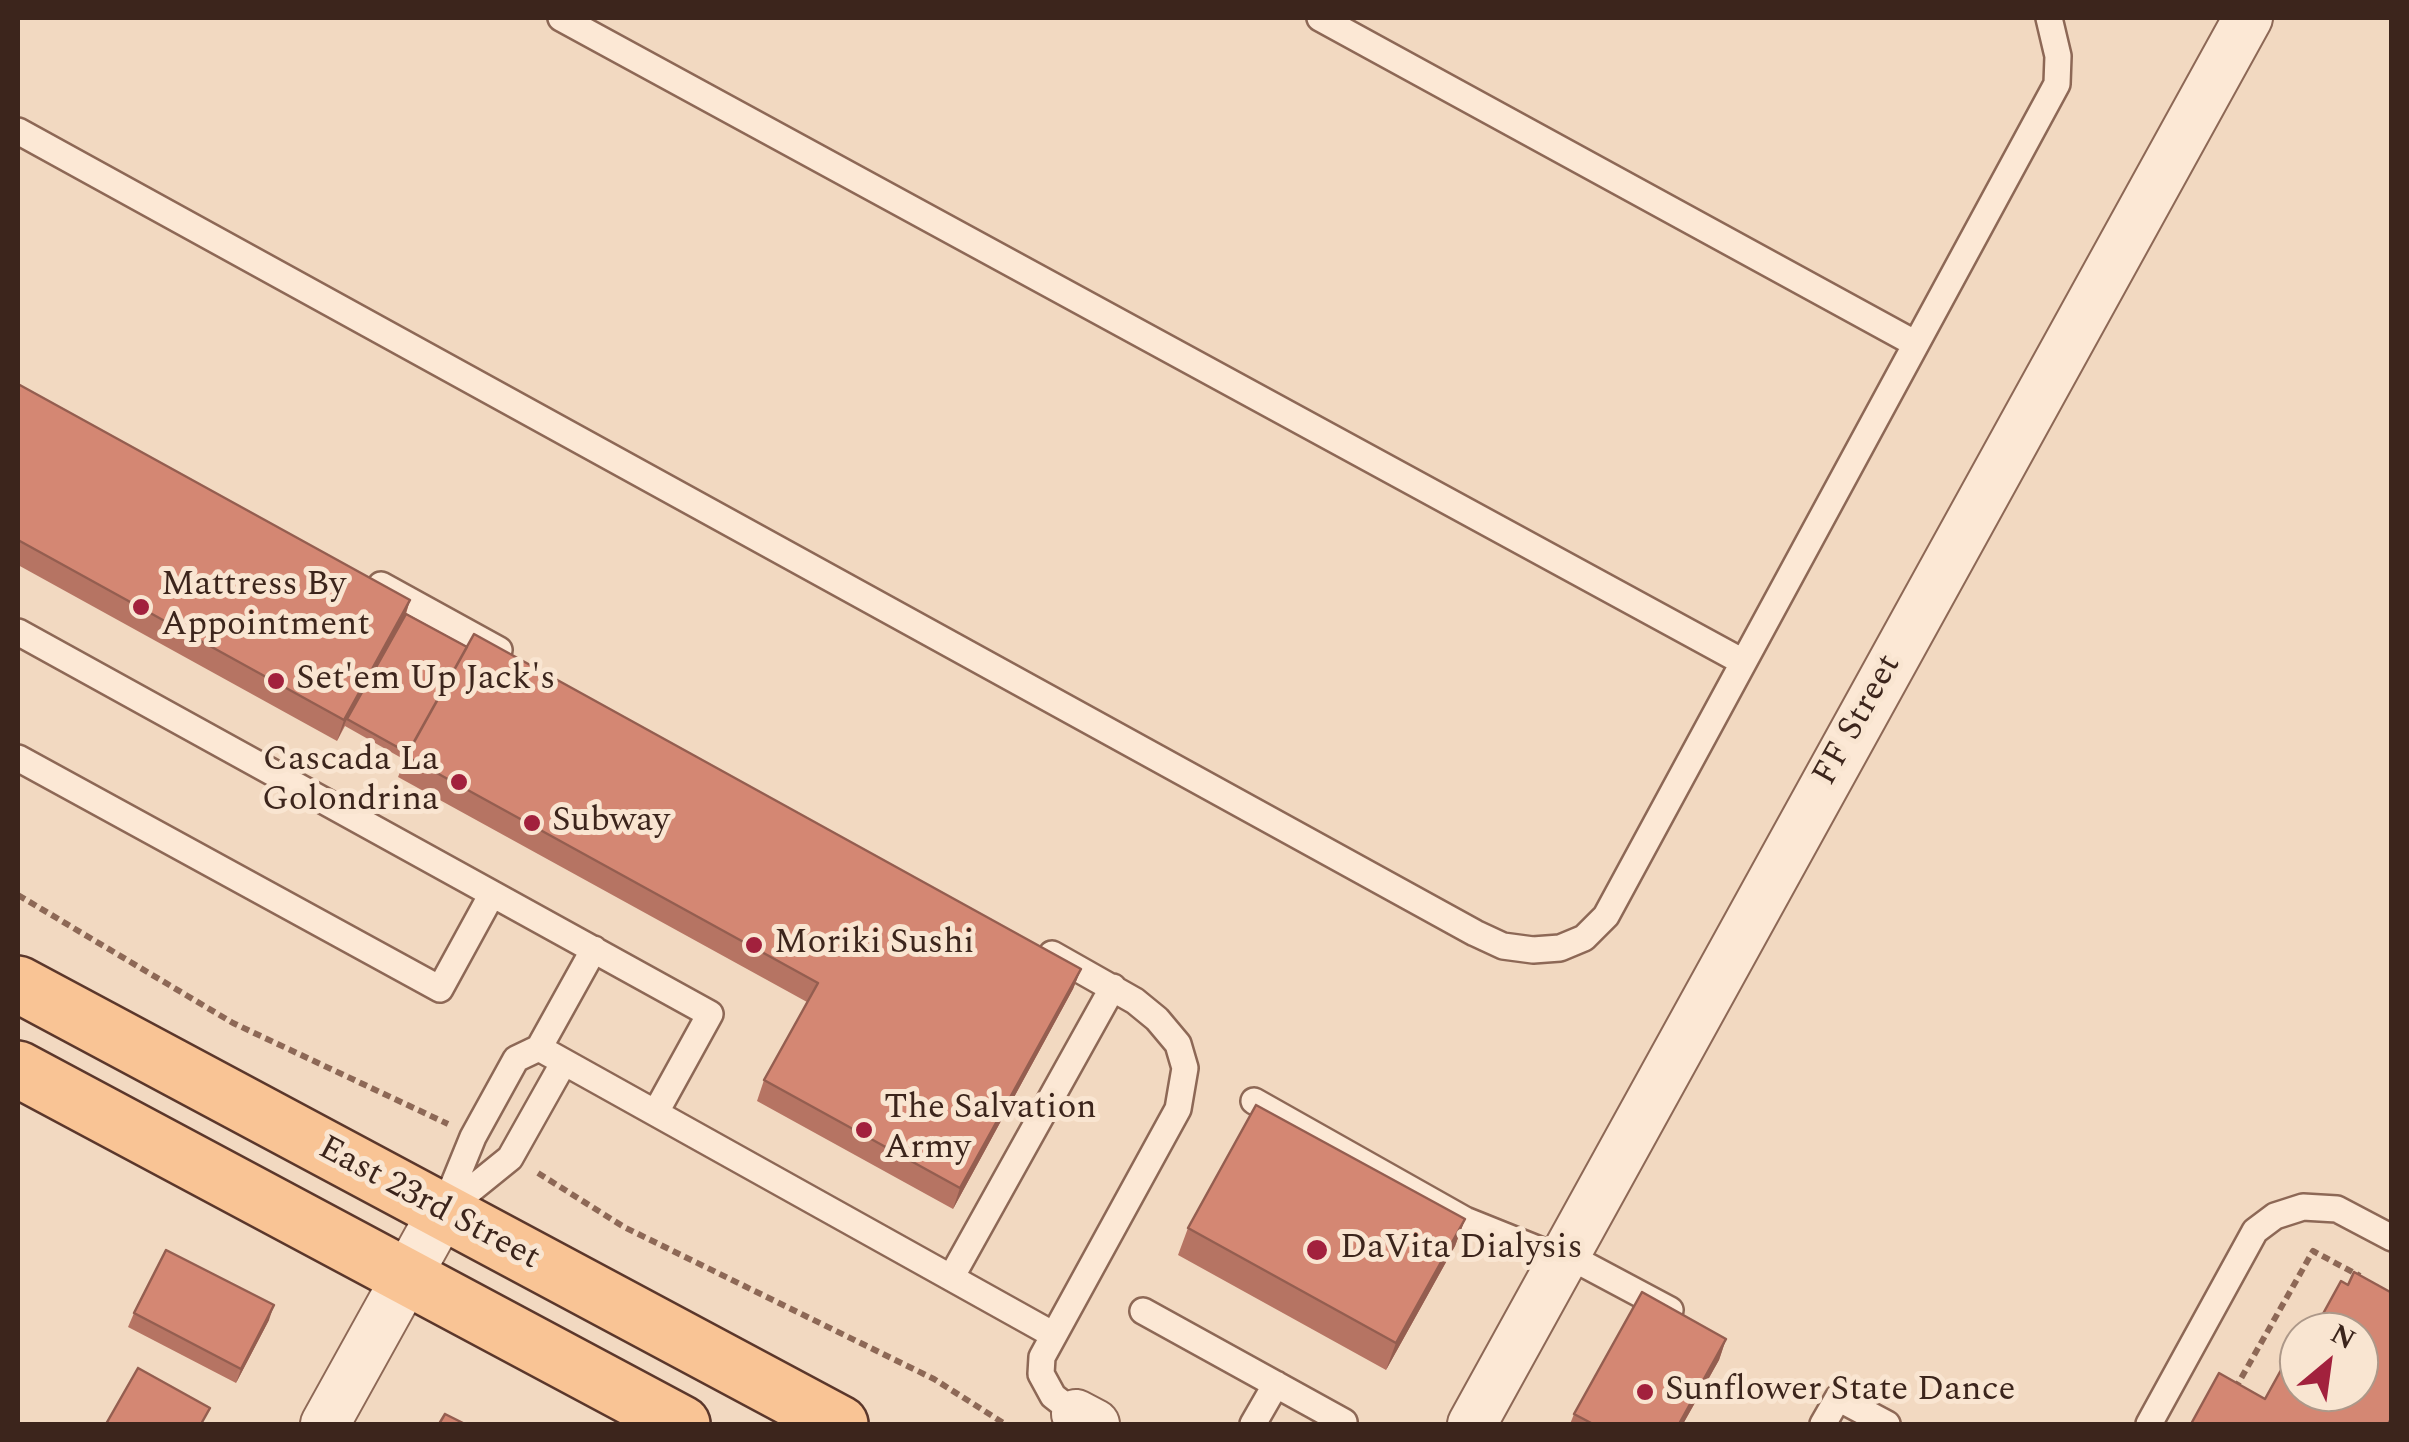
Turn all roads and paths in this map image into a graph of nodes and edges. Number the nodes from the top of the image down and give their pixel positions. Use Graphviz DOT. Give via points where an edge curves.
graph roads {
  1 [pos="561,18"];
  2 [pos="1320,18"];
  3 [pos="2049,18"];
  4 [pos="2248,18"];
  5 [pos="18,131"];
  6 [pos="1916,344"];
  7 [pos="365,576"];
  8 [pos="18,632"];
  9 [pos="522,662"];
  10 [pos="1743,662"];
  11 [pos="18,758"];
  12 [pos="492,894"];
  13 [pos="1026,939"];
  14 [pos="594,949"];
  15 [pos="18,984"];
  16 [pos="1113,987"];
  17 [pos="539,1048"];
  18 [pos="564,1062"];
  19 [pos="18,1069"];
  20 [pos="1254,1100"];
  21 [pos="656,1112"];
  22 [pos="442,1213"];
  23 [pos="2392,1238"];
  24 [pos="1564,1256"];
  25 [pos="952,1276"];
  26 [pos="406,1279"];
  27 [pos="2376,1284"];
  28 [pos="1144,1311"];
  29 [pos="1688,1320"];
  30 [pos="1052,1334"];
  31 [pos="2222,1381"];
  32 [pos="1276,1384"];
  33 [pos="1085,1420"];
  34 [pos="1344,1422"];
  35 [pos="325,1424"];
  36 [pos="682,1424"];
  37 [pos="840,1424"];
  38 [pos="1253,1424"];
  39 [pos="1472,1424"];
  40 [pos="1823,1424"];
  41 [pos="1887,1424"];
  42 [pos="2148,1424"];
  1 -- 10 [label="lane"];
  2 -- 6 [label="lane"];
  3 -- 6 [label="lane" via="2057,84"];
  4 -- 24 [label="street, FF Street"];
  5 -- 10 [label="lane" via="1502,946 1560,948 1584,938 1606,916"];
  6 -- 10 [label="lane"];
  7 -- 9 [label="lane"];
  8 -- 12 [label="lane"];
  11 -- 12 [label="lane" via="440,990"];
  12 -- 14 [label="lane"];
  13 -- 16 [label="lane"];
  14 -- 17 [label="lane"];
  14 -- 21 [label="lane" via="710,1014"];
  15 -- 22 [label="main road, East 23rd Street"];
  16 -- 25 [label="lane"];
  16 -- 30 [label="lane" via="1178,1044 1184,1088"];
  17 -- 18 [label="lane"];
  17 -- 22 [label="lane" via="516,1059"];
  18 -- 21 [label="lane"];
  18 -- 22 [label="lane" via="510,1158"];
  19 -- 26 [label="main road"];
  20 -- 24 [label="lane" via="1465,1220"];
  21 -- 25 [label="lane"];
  22 -- 26 [label="street"];
  22 -- 37 [label="main road, East 23rd Street"];
  23 -- 42 [label="lane" via="2337,1208 2303,1207 2255,1231"];
  24 -- 29 [label="lane"];
  24 -- 39 [label="street, FF Street"];
  25 -- 30 [label="lane"];
  26 -- 35 [label="street"];
  26 -- 36 [label="main road"];
  27 -- 31 [label="path" via="2313,1250 2235,1389"];
  28 -- 32 [label="lane"];
  30 -- 33 [label="lane" via="1040,1374 1053,1396"];
  32 -- 34 [label="lane"];
  32 -- 38 [label="lane"];
  40 -- 41 [label="lane" via="1838,1398"];
}
